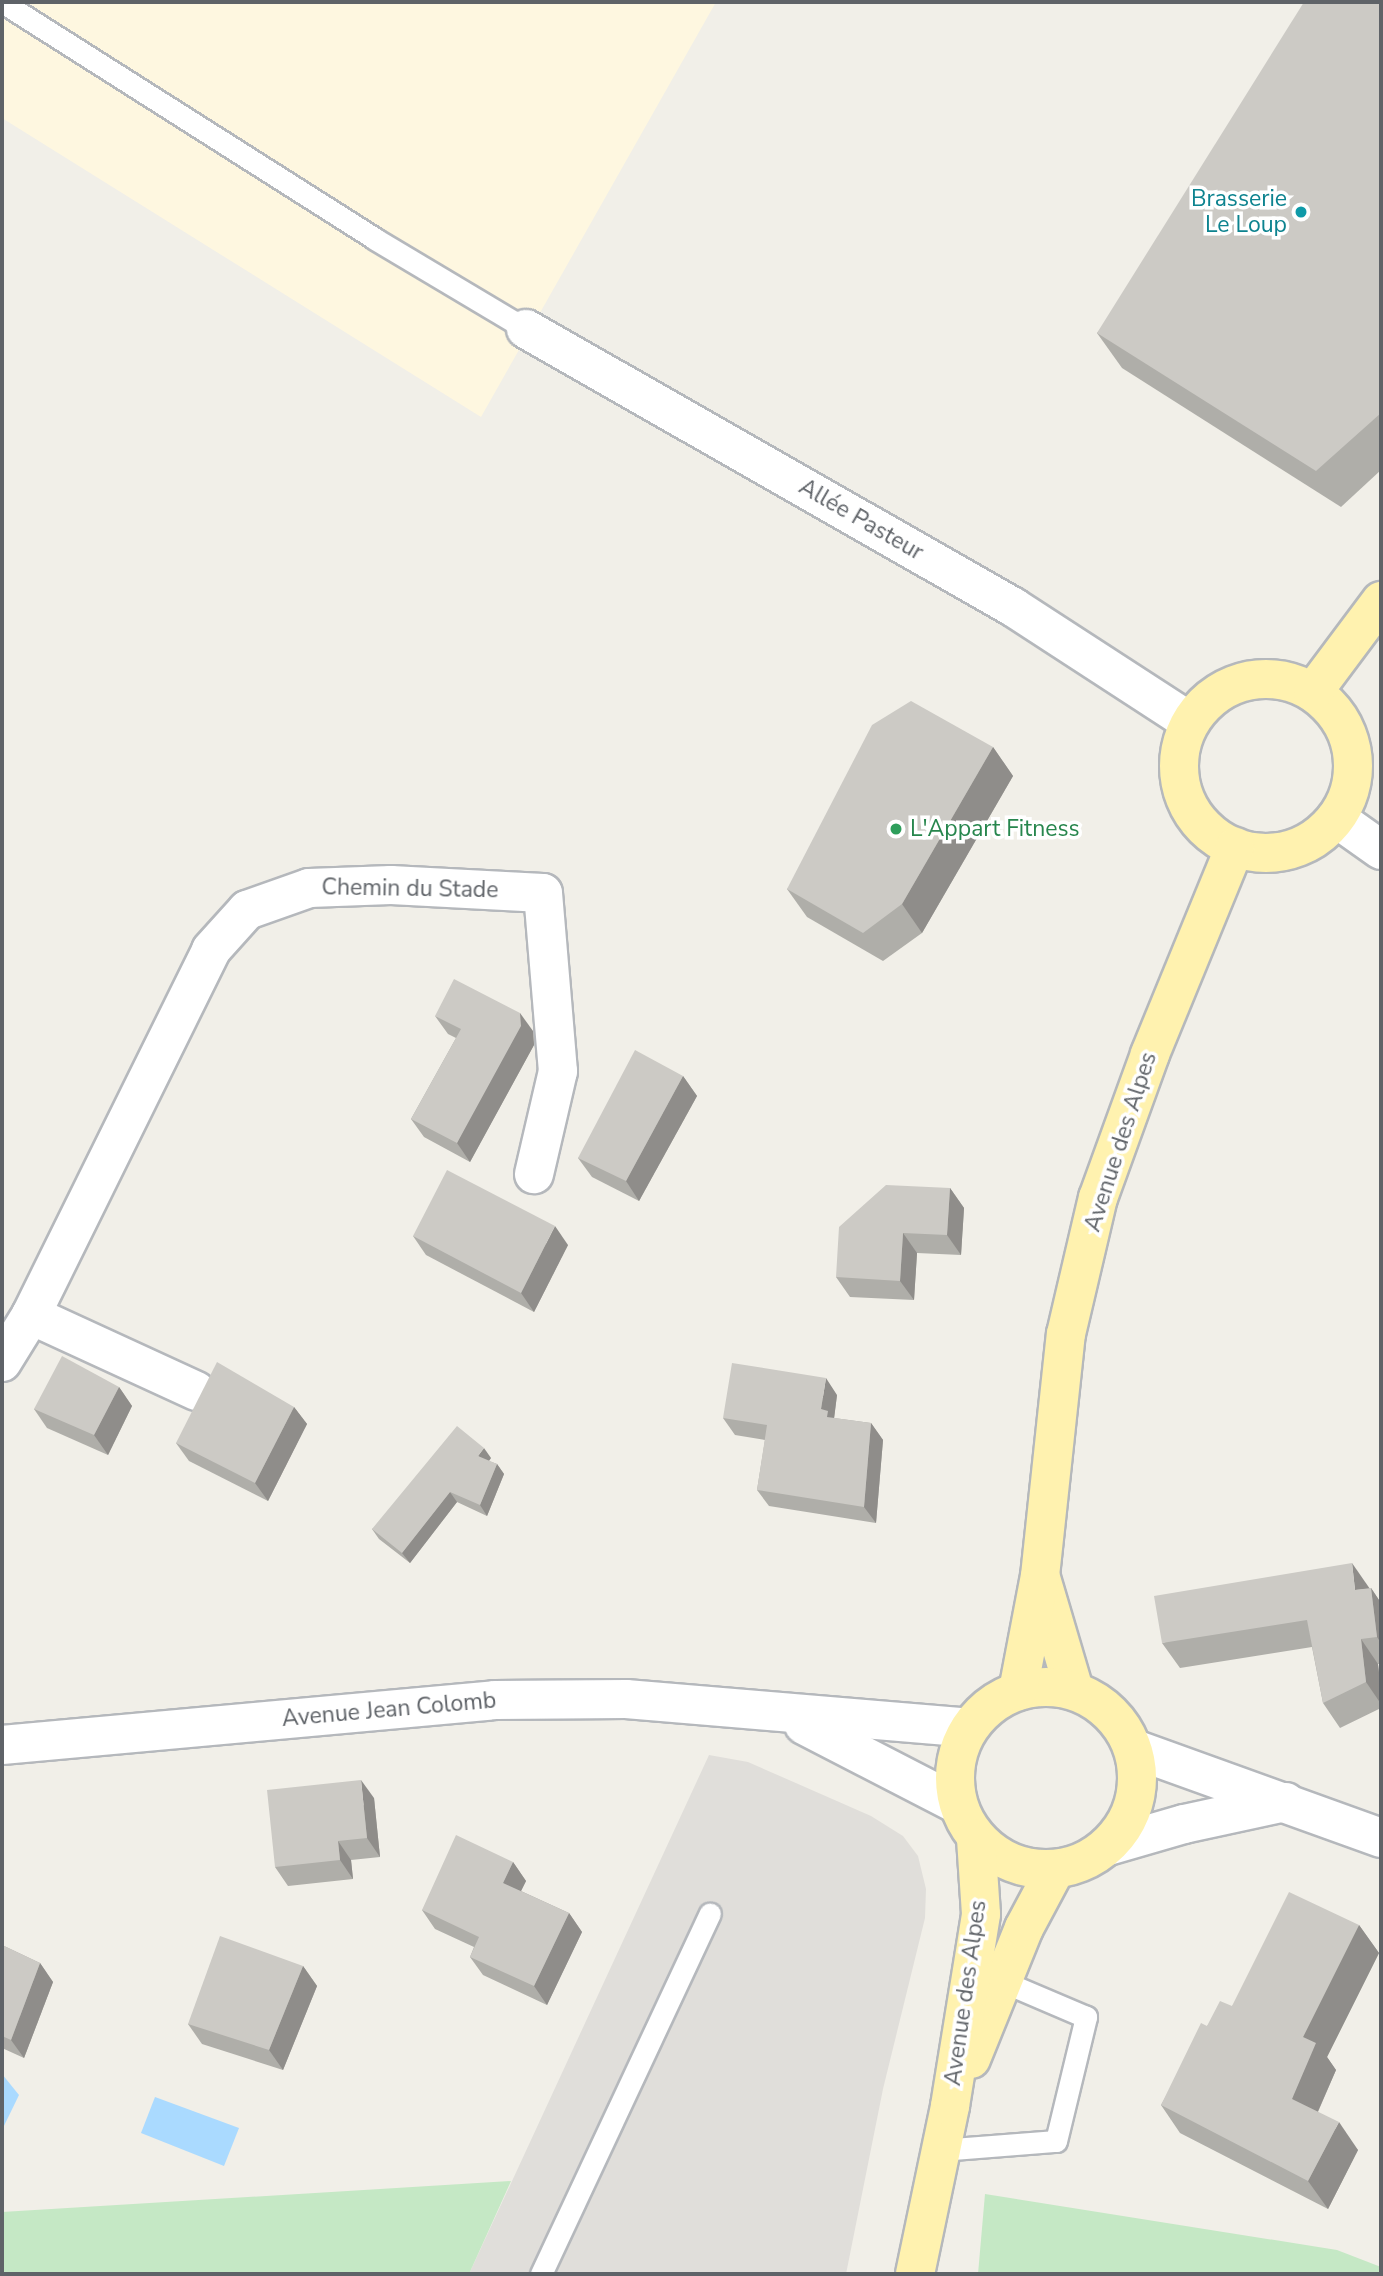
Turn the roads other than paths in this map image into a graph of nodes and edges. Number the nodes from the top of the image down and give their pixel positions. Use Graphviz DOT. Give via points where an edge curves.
graph roads {
  1 [pos="2,2"];
  2 [pos="526,329"];
  3 [pos="1381,601"];
  4 [pos="1312,692"];
  5 [pos="1190,722"];
  6 [pos="1336,818"];
  7 [pos="1236,847"];
  8 [pos="1381,850"];
  9 [pos="534,1174"];
  10 [pos="31,1315"];
  11 [pos="2,1362"];
  12 [pos="196,1391"];
  13 [pos="1040,1576"];
  14 [pos="1074,1690"];
  15 [pos="1018,1691"];
  16 [pos="776,1713"];
  17 [pos="969,1728"];
  18 [pos="2,1745"];
  19 [pos="1134,1749"];
  20 [pos="1286,1802"];
  21 [pos="957,1804"];
  22 [pos="976,1838"];
  23 [pos="1381,1838"];
  24 [pos="1108,1846"];
  25 [pos="1055,1870"];
  26 [pos="710,1914"];
  27 [pos="1004,1982"];
  28 [pos="950,2106"];
  29 [pos="941,2150"];
  30 [pos="541,2274"];
  31 [pos="915,2274"];
  1 -- 2 [label="lane" via="375,239"];
  2 -- 5 [label="street, Allée Pasteur" via="1013,607"];
  3 -- 4 [label="main road"];
  4 -- 5 [label="main road" via="1286,681 1259,678 1231,685 1207,701"];
  4 -- 6 [label="main road" via="1331,707 1352,750 1347,797"];
  5 -- 7 [label="main road" via="1180,750 1180,781 1190,809 1209,832"];
  6 -- 7 [label="main road" via="1301,846 1257,852"];
  6 -- 8 [label="street"];
  7 -- 13 [label="main road, Avenue des Alpes" via="1150,1054 1098,1198 1066,1335"];
  9 -- 10 [label="street, Chemin du Stade" via="558,1071 543,893 391,885 309,888 247,910 211,950"];
  10 -- 11 [label="street, Chemin du Stade"];
  10 -- 12 [label="street"];
  13 -- 14 [label="main road, Avenue des Alpes"];
  13 -- 15 [label="main road, Avenue des Alpes"];
  14 -- 15 [label="main road"];
  14 -- 19 [label="main road" via="1107,1710"];
  15 -- 17 [label="main road" via="990,1705"];
  16 -- 17 [label="street, Avenue Jean Colomb"];
  16 -- 18 [label="street, Avenue Jean Colomb" via="625,1699 495,1700"];
  16 -- 21 [label="street, Avenue Jean Colomb" via="887,1764"];
  17 -- 21 [label="main road" via="958,1751"];
  19 -- 20 [label="street"];
  19 -- 24 [label="main road" via="1139,1775 1136,1801 1125,1826"];
  20 -- 23 [label="street"];
  20 -- 24 [label="street"];
  21 -- 22 [label="main road"];
  22 -- 25 [label="main road" via="999,1857 1026,1868"];
  22 -- 28 [label="main road, Avenue des Alpes" via="981,1914"];
  24 -- 25 [label="main road" via="1084,1863"];
  25 -- 27 [label="main road, Avenue des Alpes" via="1024,1928"];
  26 -- 30 [label="lane"];
  27 -- 28 [label="main road, Avenue des Alpes"];
  27 -- 29 [label="lane" via="1086,2017 1056,2141"];
  28 -- 29 [label="main road, Avenue des Alpes"];
  29 -- 31 [label="main road, Avenue des Alpes"];
}
